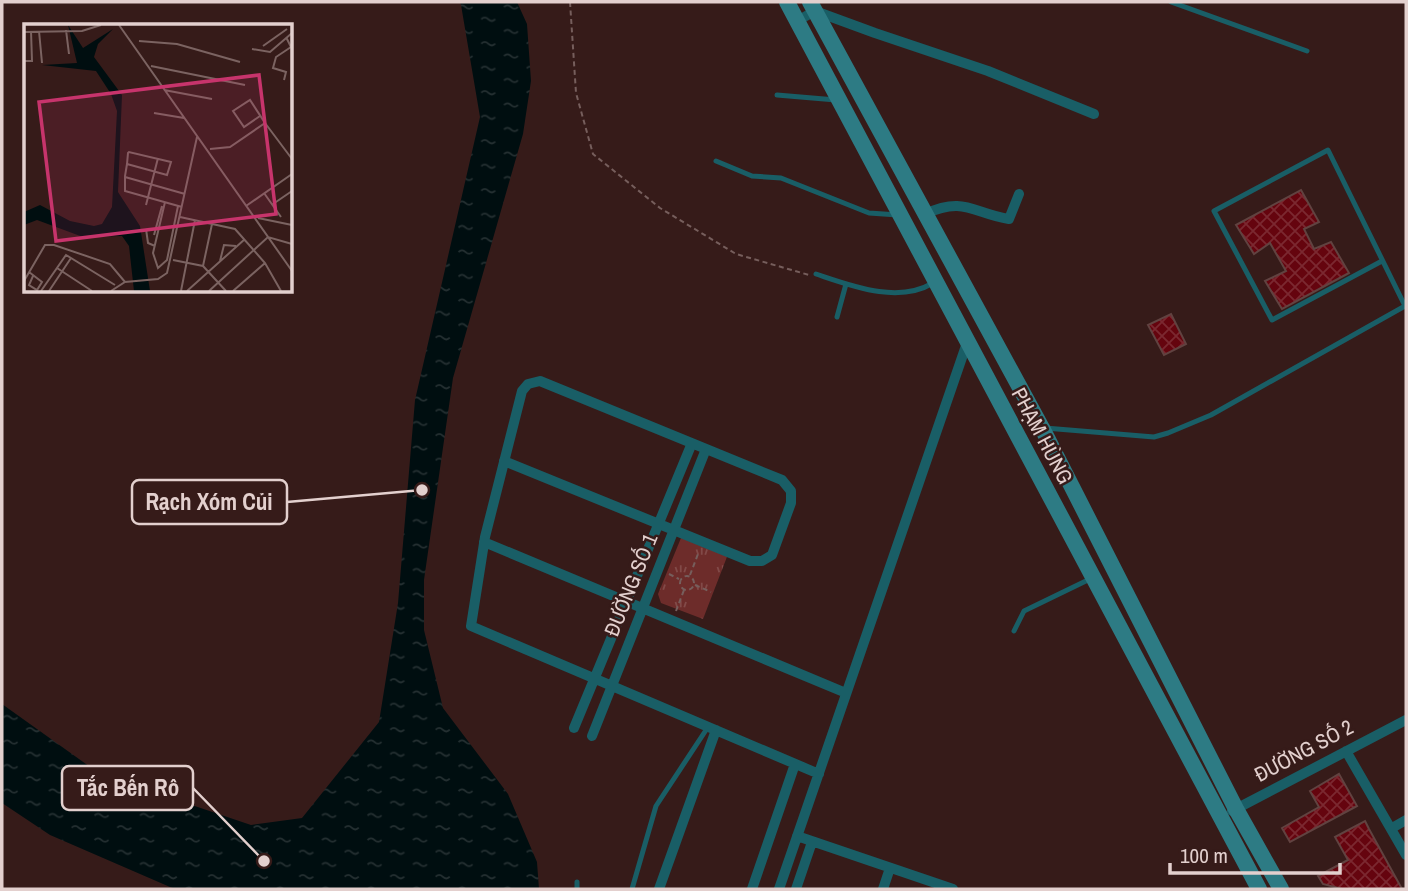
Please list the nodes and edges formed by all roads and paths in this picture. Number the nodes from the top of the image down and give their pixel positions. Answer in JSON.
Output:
{"nodes":[{"id":1,"x":570,"y":2,"type":"edge"},
{"id":2,"x":787,"y":2,"type":"edge"},
{"id":3,"x":1171,"y":2,"type":"edge"},
{"id":4,"x":813,"y":7,"type":"edge"},
{"id":5,"x":797,"y":21,"type":"junction"},
{"id":6,"x":1307,"y":51,"type":"dead end"},
{"id":7,"x":777,"y":95,"type":"dead end"},
{"id":8,"x":839,"y":101,"type":"junction"},
{"id":9,"x":1094,"y":114,"type":"dead end"},
{"id":10,"x":716,"y":161,"type":"dead end"},
{"id":11,"x":1019,"y":194,"type":"dead end"},
{"id":12,"x":925,"y":214,"type":"junction"},
{"id":13,"x":901,"y":216,"type":"junction"},
{"id":14,"x":1382,"y":261,"type":"junction"},
{"id":15,"x":813,"y":275,"type":"joint"},
{"id":16,"x":936,"y":281,"type":"junction"},
{"id":17,"x":846,"y":284,"type":"junction"},
{"id":18,"x":1406,"y":307,"type":"edge"},
{"id":19,"x":837,"y":317,"type":"dead end"},
{"id":20,"x":968,"y":340,"type":"junction"},
{"id":21,"x":1042,"y":428,"type":"junction"},
{"id":22,"x":692,"y":443,"type":"junction"},
{"id":23,"x":706,"y":449,"type":"junction"},
{"id":24,"x":504,"y":461,"type":"junction"},
{"id":25,"x":659,"y":525,"type":"junction"},
{"id":26,"x":673,"y":531,"type":"junction"},
{"id":27,"x":484,"y":542,"type":"junction"},
{"id":28,"x":702,"y":543,"type":"junction"},
{"id":29,"x":658,"y":570,"type":"junction"},
{"id":30,"x":690,"y":576,"type":"junction"},
{"id":31,"x":1093,"y":578,"type":"junction"},
{"id":32,"x":681,"y":580,"type":"junction"},
{"id":33,"x":694,"y":585,"type":"junction"},
{"id":34,"x":684,"y":589,"type":"junction"},
{"id":35,"x":711,"y":592,"type":"dead end"},
{"id":36,"x":627,"y":601,"type":"junction"},
{"id":37,"x":643,"y":608,"type":"junction"},
{"id":38,"x":672,"y":620,"type":"junction"},
{"id":39,"x":1014,"y":631,"type":"dead end"},
{"id":40,"x":595,"y":679,"type":"junction"},
{"id":41,"x":612,"y":686,"type":"junction"},
{"id":42,"x":846,"y":692,"type":"junction"},
{"id":43,"x":1406,"y":720,"type":"edge"},
{"id":44,"x":574,"y":728,"type":"dead end"},
{"id":45,"x":712,"y":728,"type":"junction"},
{"id":46,"x":592,"y":736,"type":"dead end"},
{"id":47,"x":1346,"y":751,"type":"junction"},
{"id":48,"x":795,"y":764,"type":"junction"},
{"id":49,"x":819,"y":774,"type":"junction"},
{"id":50,"x":1236,"y":808,"type":"junction"},
{"id":51,"x":1220,"y":818,"type":"junction"},
{"id":52,"x":1406,"y":820,"type":"edge"},
{"id":53,"x":1392,"y":828,"type":"junction"},
{"id":54,"x":797,"y":836,"type":"junction"},
{"id":55,"x":812,"y":842,"type":"junction"},
{"id":56,"x":1406,"y":855,"type":"edge"},
{"id":57,"x":890,"y":869,"type":"junction"},
{"id":58,"x":632,"y":889,"type":"edge"},
{"id":59,"x":659,"y":889,"type":"edge"},
{"id":60,"x":752,"y":889,"type":"edge"},
{"id":61,"x":779,"y":889,"type":"edge"},
{"id":62,"x":796,"y":889,"type":"edge"},
{"id":63,"x":883,"y":889,"type":"edge"},
{"id":64,"x":953,"y":889,"type":"edge"},
{"id":65,"x":1259,"y":889,"type":"edge"},
{"id":66,"x":1281,"y":889,"type":"edge"}],
"edges":[{"from":1,"to":15,"type":"path"},
{"from":2,"to":5,"type":"main road","name":"PHẠM HÙNG"},
{"from":3,"to":6,"type":"lane"},
{"from":4,"to":5,"type":"street"},
{"from":4,"to":9,"type":"street"},
{"from":4,"to":12,"type":"main road","name":"PHẠM HÙNG"},
{"from":5,"to":8,"type":"main road","name":"PHẠM HÙNG"},
{"from":7,"to":8,"type":"lane"},
{"from":8,"to":13,"type":"main road","name":"PHẠM HÙNG"},
{"from":10,"to":13,"type":"lane"},
{"from":11,"to":12,"type":"street"},
{"from":12,"to":21,"type":"main road","name":"PHẠM HÙNG"},
{"from":13,"to":16,"type":"main road","name":"PHẠM HÙNG"},
{"from":14,"to":14,"type":"lane"},
{"from":14,"to":18,"type":"lane"},
{"from":15,"to":17,"type":"lane"},
{"from":16,"to":17,"type":"lane"},
{"from":16,"to":20,"type":"main road","name":"PHẠM HÙNG"},
{"from":17,"to":19,"type":"lane"},
{"from":18,"to":21,"type":"lane"},
{"from":20,"to":31,"type":"main road","name":"PHẠM HÙNG"},
{"from":20,"to":42,"type":"street"},
{"from":21,"to":50,"type":"main road","name":"PHẠM HÙNG"},
{"from":22,"to":23,"type":"street"},
{"from":22,"to":24,"type":"street"},
{"from":22,"to":25,"type":"street"},
{"from":23,"to":26,"type":"street","name":"ĐƯỜNG SỐ 1"},
{"from":23,"to":28,"type":"street"},
{"from":24,"to":25,"type":"street"},
{"from":24,"to":27,"type":"street"},
{"from":25,"to":26,"type":"street"},
{"from":25,"to":36,"type":"street"},
{"from":26,"to":28,"type":"street"},
{"from":26,"to":29,"type":"street","name":"ĐƯỜNG SỐ 1"},
{"from":27,"to":36,"type":"street"},
{"from":27,"to":40,"type":"street"},
{"from":28,"to":30,"type":"path"},
{"from":29,"to":32,"type":"path"},
{"from":29,"to":37,"type":"street","name":"ĐƯỜNG SỐ 1"},
{"from":30,"to":32,"type":"path"},
{"from":30,"to":33,"type":"path"},
{"from":31,"to":39,"type":"lane"},
{"from":31,"to":51,"type":"main road","name":"PHẠM HÙNG"},
{"from":32,"to":34,"type":"path"},
{"from":33,"to":34,"type":"path"},
{"from":33,"to":35,"type":"path"},
{"from":34,"to":38,"type":"path"},
{"from":36,"to":37,"type":"street"},
{"from":36,"to":40,"type":"street"},
{"from":37,"to":38,"type":"street"},
{"from":37,"to":41,"type":"street","name":"ĐƯỜNG SỐ 1"},
{"from":38,"to":42,"type":"street"},
{"from":40,"to":41,"type":"street"},
{"from":40,"to":44,"type":"street"},
{"from":41,"to":45,"type":"street"},
{"from":41,"to":46,"type":"street","name":"ĐƯỜNG SỐ 1"},
{"from":42,"to":49,"type":"street"},
{"from":43,"to":47,"type":"street","name":"ĐƯỜNG SỐ 2"},
{"from":45,"to":48,"type":"street"},
{"from":45,"to":58,"type":"lane"},
{"from":45,"to":59,"type":"street"},
{"from":47,"to":50,"type":"street","name":"ĐƯỜNG SỐ 2"},
{"from":47,"to":53,"type":"street"},
{"from":48,"to":49,"type":"street"},
{"from":48,"to":60,"type":"street"},
{"from":49,"to":54,"type":"street"},
{"from":50,"to":51,"type":"street","name":"ĐƯỜNG SỐ 2"},
{"from":50,"to":66,"type":"main road","name":"PHẠM HÙNG"},
{"from":51,"to":65,"type":"main road","name":"PHẠM HÙNG"},
{"from":52,"to":53,"type":"street"},
{"from":53,"to":56,"type":"street"},
{"from":54,"to":55,"type":"street"},
{"from":54,"to":61,"type":"street"},
{"from":55,"to":57,"type":"street"},
{"from":55,"to":62,"type":"street"},
{"from":57,"to":63,"type":"street"},
{"from":57,"to":64,"type":"street"}]}
